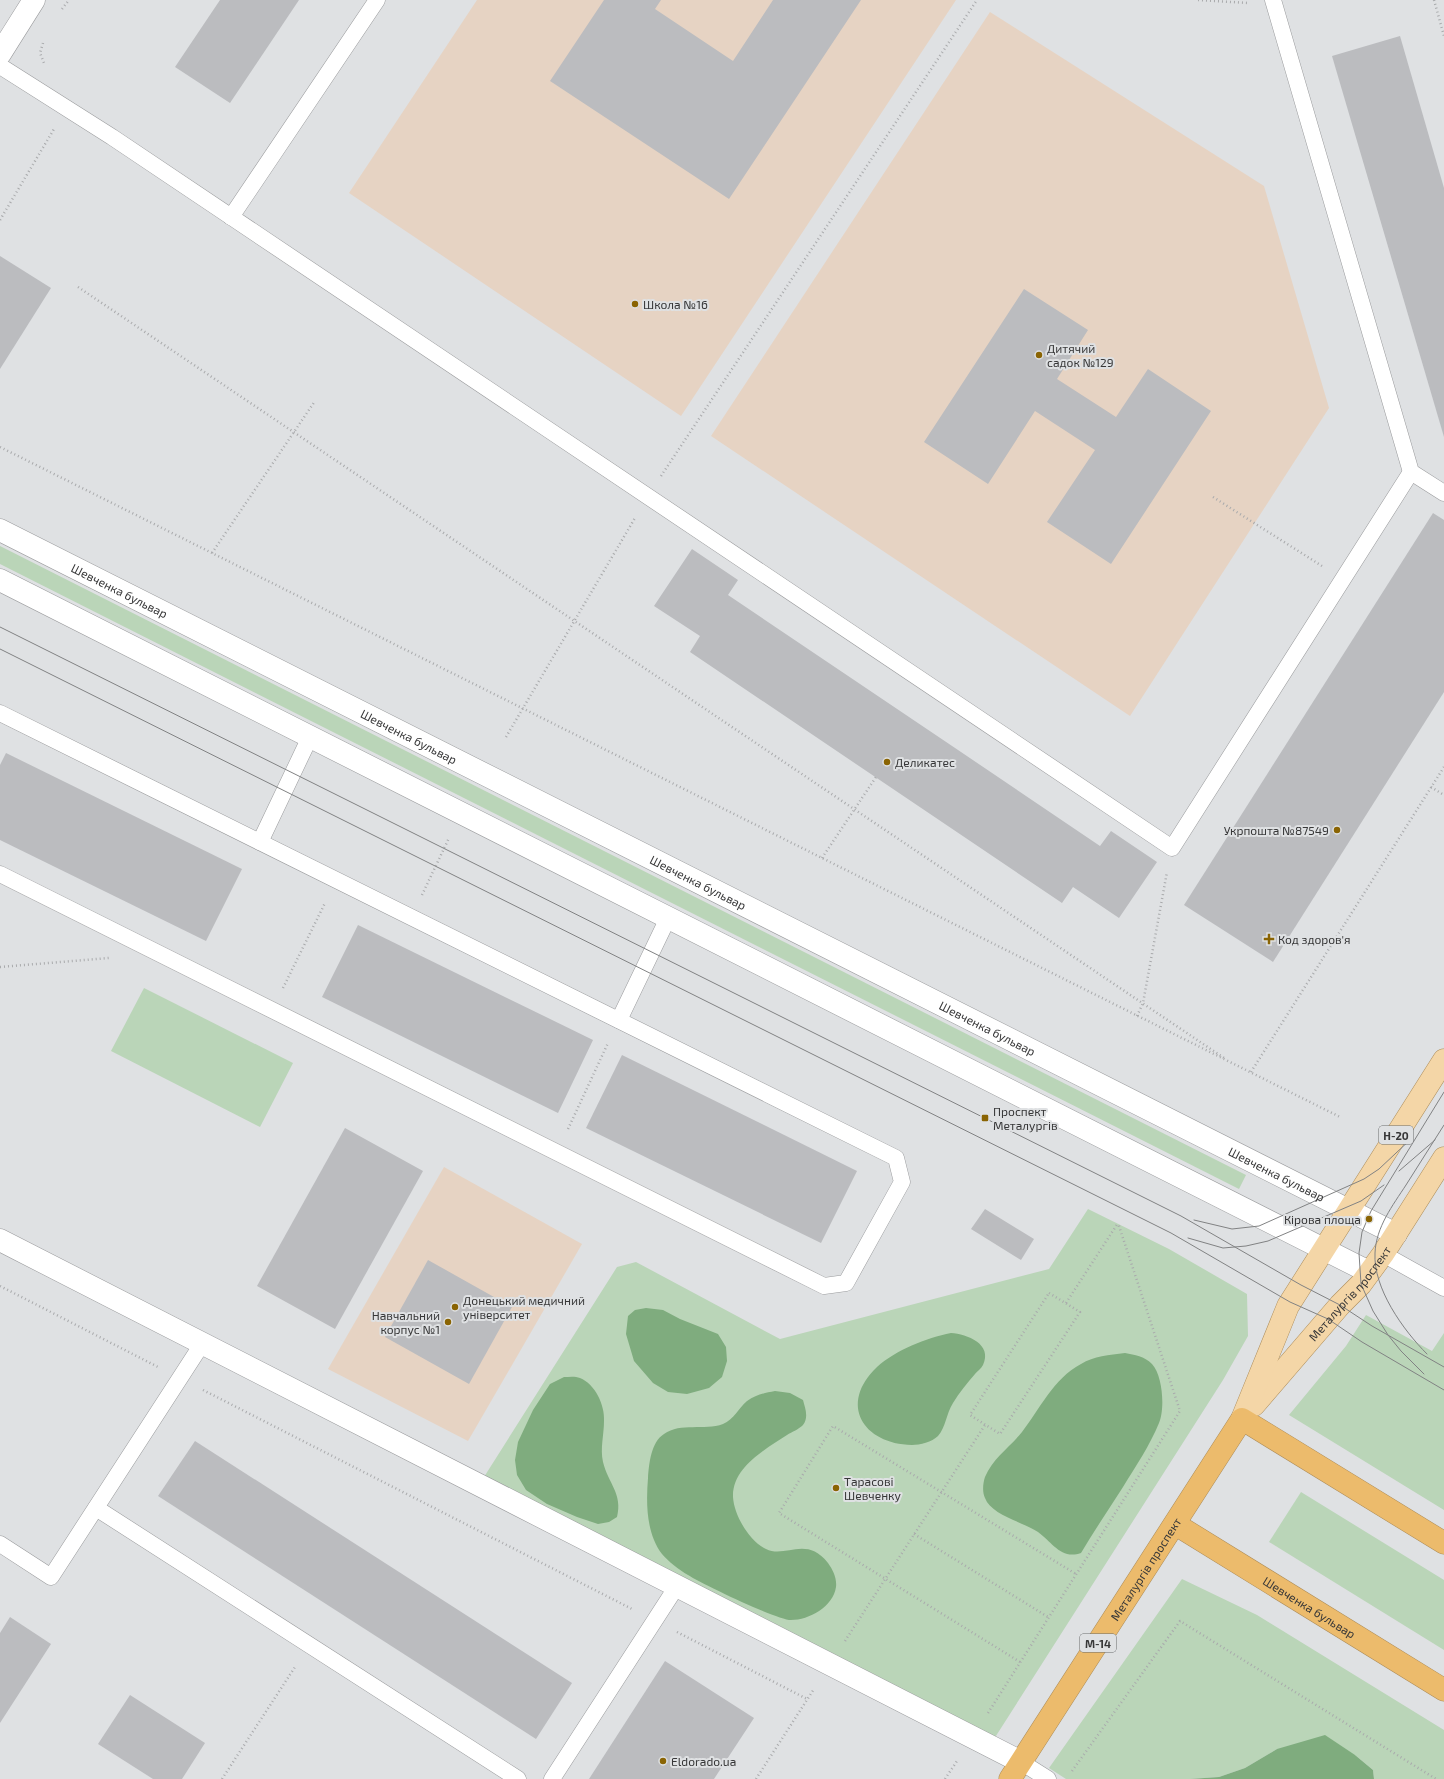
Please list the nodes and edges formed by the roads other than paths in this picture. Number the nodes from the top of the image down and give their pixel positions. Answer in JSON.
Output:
{"nodes":[{"id":1,"x":34,"y":0,"type":"edge"},
{"id":2,"x":377,"y":0,"type":"edge"},
{"id":3,"x":1273,"y":2,"type":"edge"},
{"id":4,"x":0,"y":54,"type":"edge"},
{"id":5,"x":0,"y":66,"type":"edge"},
{"id":6,"x":231,"y":217,"type":"junction"},
{"id":7,"x":1411,"y":472,"type":"junction"},
{"id":8,"x":1444,"y":493,"type":"edge"},
{"id":9,"x":0,"y":530,"type":"edge"},
{"id":10,"x":0,"y":580,"type":"edge"},
{"id":11,"x":0,"y":713,"type":"edge"},
{"id":12,"x":310,"y":737,"type":"junction"},
{"id":13,"x":260,"y":842,"type":"junction"},
{"id":14,"x":0,"y":874,"type":"edge"},
{"id":15,"x":668,"y":918,"type":"junction"},
{"id":16,"x":619,"y":1020,"type":"junction"},
{"id":17,"x":1444,"y":1060,"type":"edge"},
{"id":18,"x":1444,"y":1158,"type":"edge"},
{"id":19,"x":1349,"y":1210,"type":"junction"},
{"id":20,"x":1396,"y":1234,"type":"junction"},
{"id":21,"x":0,"y":1240,"type":"edge"},
{"id":22,"x":1324,"y":1248,"type":"junction"},
{"id":23,"x":1383,"y":1254,"type":"junction"},
{"id":24,"x":1369,"y":1272,"type":"junction"},
{"id":25,"x":1444,"y":1288,"type":"edge"},
{"id":26,"x":202,"y":1344,"type":"junction"},
{"id":27,"x":1242,"y":1419,"type":"junction"},
{"id":28,"x":96,"y":1508,"type":"junction"},
{"id":29,"x":1175,"y":1524,"type":"junction"},
{"id":30,"x":1444,"y":1543,"type":"edge"},
{"id":31,"x":0,"y":1544,"type":"edge"},
{"id":32,"x":677,"y":1586,"type":"junction"},
{"id":33,"x":1444,"y":1690,"type":"edge"},
{"id":34,"x":1015,"y":1770,"type":"edge"},
{"id":35,"x":518,"y":1779,"type":"edge"},
{"id":36,"x":552,"y":1779,"type":"edge"},
{"id":37,"x":1048,"y":1779,"type":"edge"}],
"edges":[{"from":1,"to":4,"type":"street"},
{"from":2,"to":6,"type":"lane"},
{"from":3,"to":7,"type":"lane"},
{"from":5,"to":6,"type":"lane"},
{"from":6,"to":7,"type":"lane"},
{"from":7,"to":8,"type":"lane"},
{"from":9,"to":19,"type":"street","name":"Шевченка бульвар"},
{"from":10,"to":12,"type":"street"},
{"from":11,"to":13,"type":"lane"},
{"from":12,"to":13,"type":"lane"},
{"from":12,"to":15,"type":"street"},
{"from":13,"to":16,"type":"lane"},
{"from":14,"to":16,"type":"lane"},
{"from":15,"to":16,"type":"lane"},
{"from":15,"to":22,"type":"street"},
{"from":17,"to":19,"type":"main road","name":"Металургів проспект","number":"Н-20"},
{"from":18,"to":20,"type":"main road","name":"Металургів проспект"},
{"from":19,"to":20,"type":"street","name":"Шевченка бульвар"},
{"from":19,"to":22,"type":"main road","name":"Металургів проспект","number":"Н-20"},
{"from":20,"to":23,"type":"main road","name":"Металургів проспект"},
{"from":21,"to":26,"type":"street"},
{"from":22,"to":24,"type":"street"},
{"from":22,"to":27,"type":"main road","name":"Металургів проспект","number":"Н-20"},
{"from":23,"to":24,"type":"main road","name":"Металургів проспект"},
{"from":23,"to":25,"type":"lane"},
{"from":24,"to":27,"type":"main road","name":"Металургів проспект"},
{"from":26,"to":28,"type":"lane"},
{"from":26,"to":32,"type":"street"},
{"from":27,"to":29,"type":"highway","name":"Металургів проспект","number":"М-14"},
{"from":27,"to":30,"type":"highway"},
{"from":28,"to":31,"type":"lane"},
{"from":28,"to":35,"type":"lane"},
{"from":29,"to":33,"type":"highway","name":"Шевченка бульвар"},
{"from":29,"to":34,"type":"highway","name":"Металургів проспект","number":"М-14"},
{"from":32,"to":34,"type":"street"},
{"from":32,"to":36,"type":"lane"},
{"from":34,"to":37,"type":"lane"}]}
